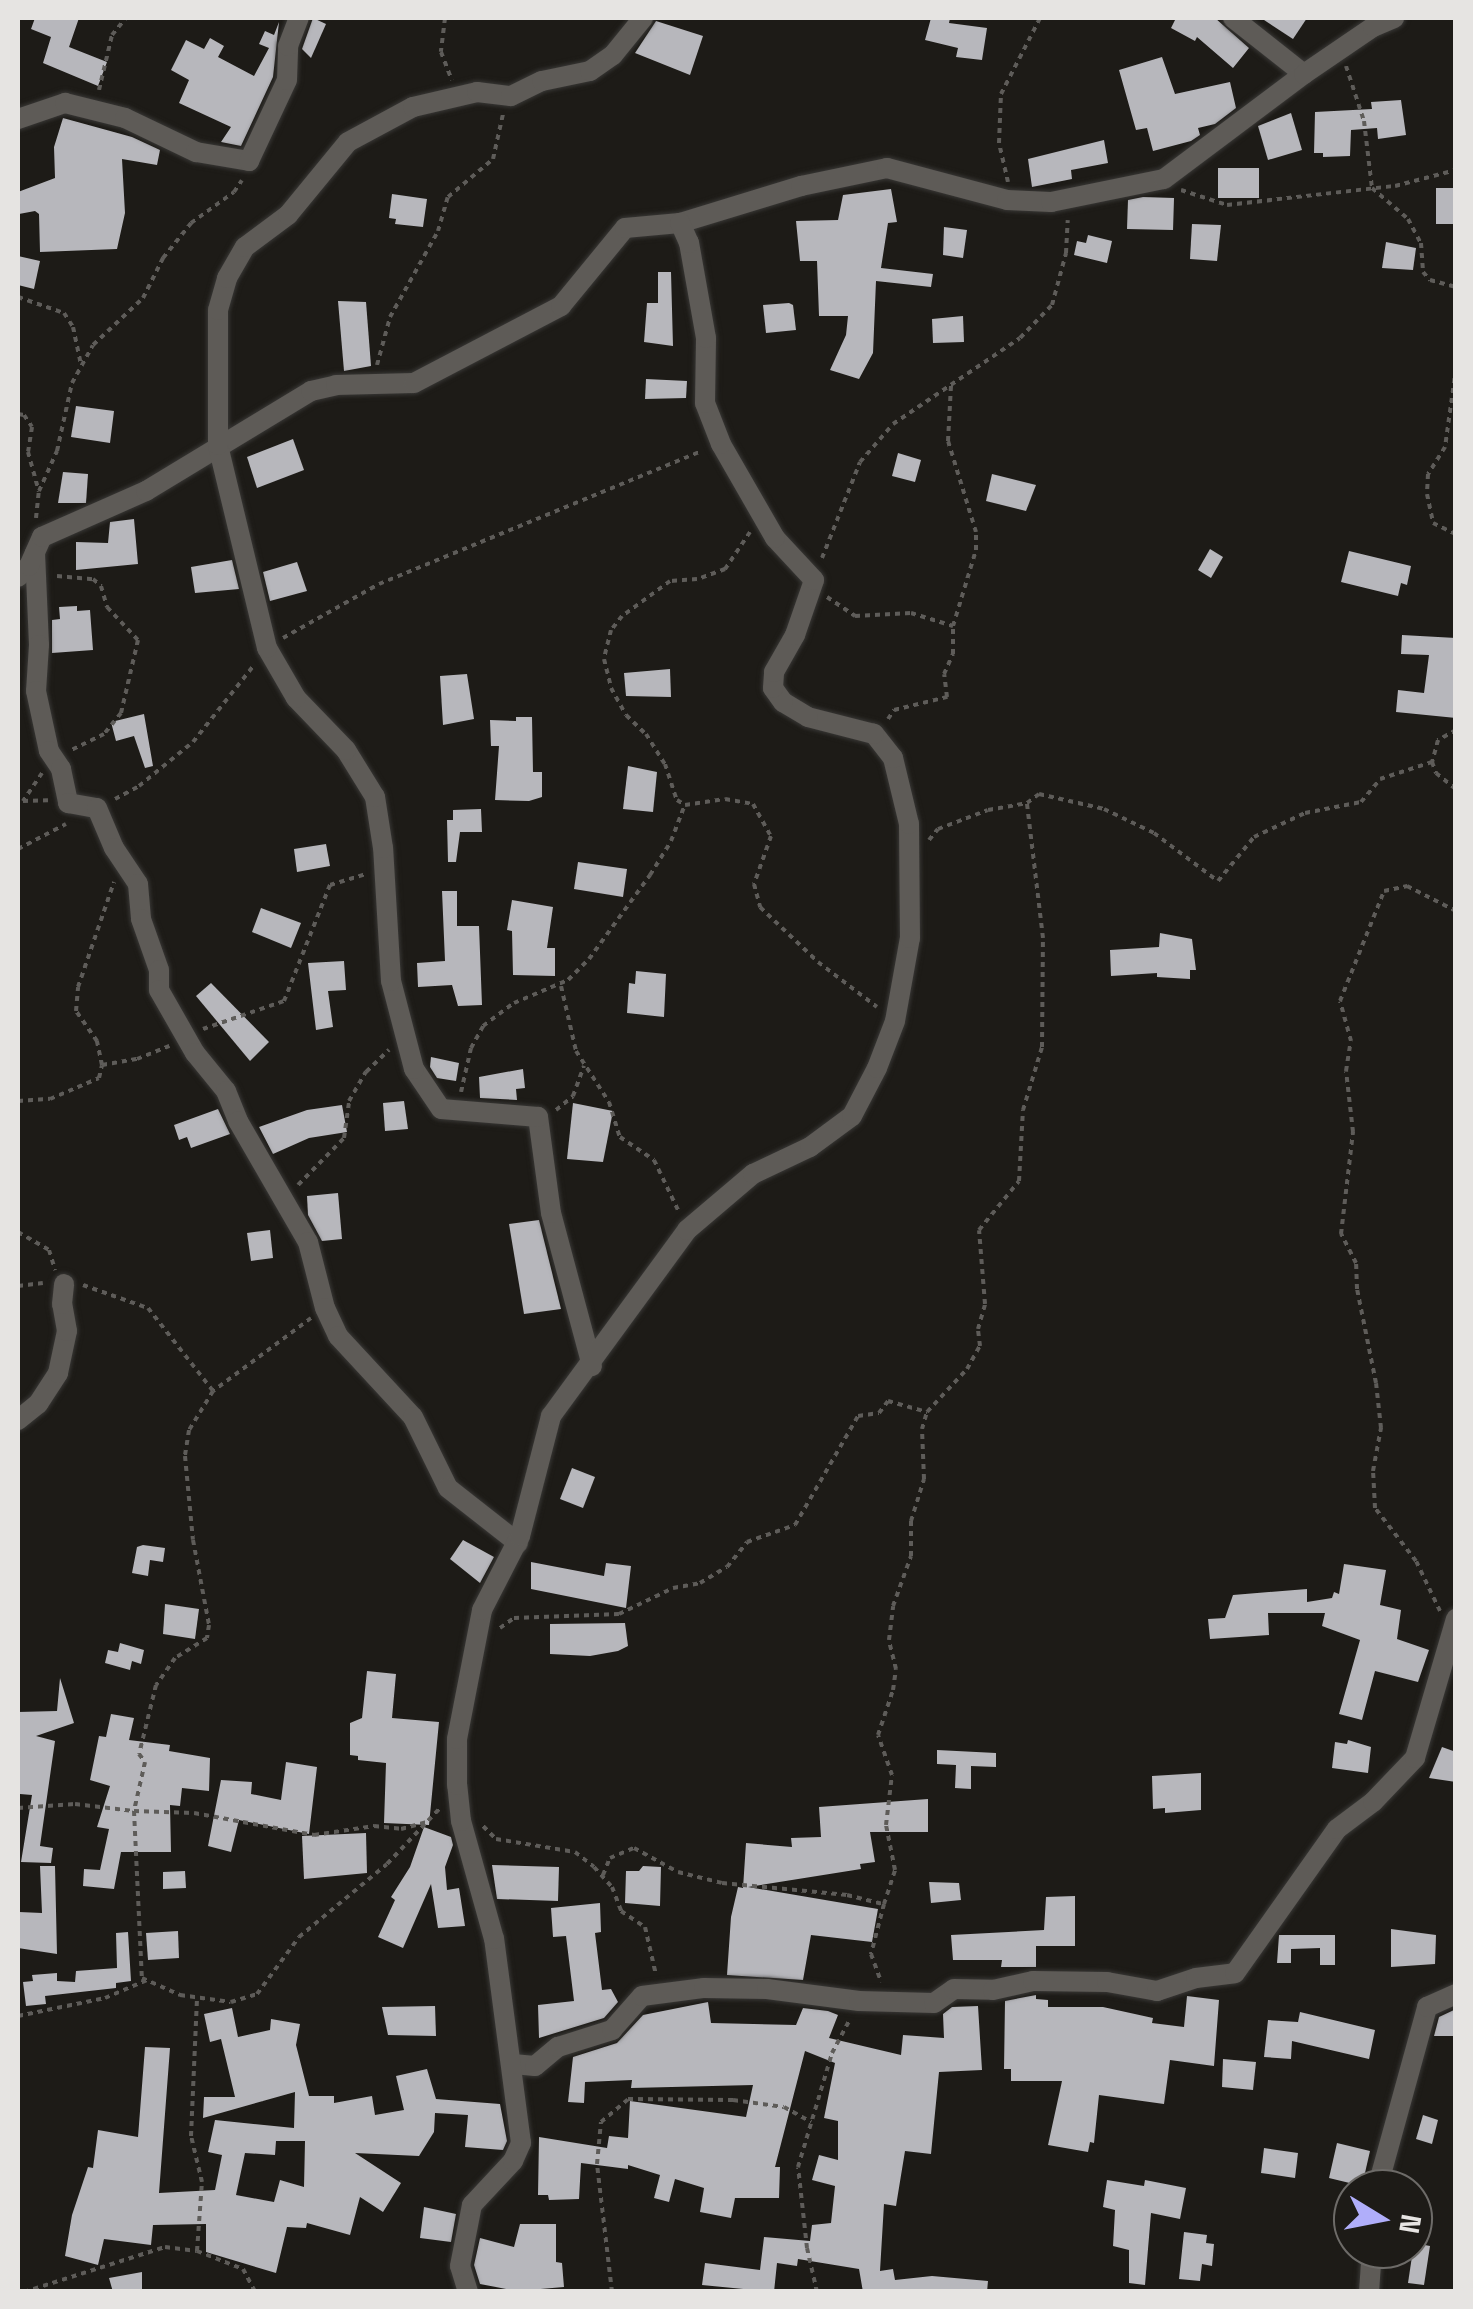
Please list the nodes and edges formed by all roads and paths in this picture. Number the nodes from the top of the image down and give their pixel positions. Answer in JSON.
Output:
{"nodes":[{"id":1,"x":126,"y":18,"type":"edge"},
{"id":2,"x":300,"y":18,"type":"edge"},
{"id":3,"x":444,"y":18,"type":"edge"},
{"id":4,"x":643,"y":18,"type":"edge"},
{"id":5,"x":1040,"y":18,"type":"edge"},
{"id":6,"x":1233,"y":18,"type":"edge"},
{"id":7,"x":1394,"y":18,"type":"edge"},
{"id":8,"x":1343,"y":60,"type":"dead end"},
{"id":9,"x":1304,"y":74,"type":"junction"},
{"id":10,"x":460,"y":96,"type":"junction"},
{"id":11,"x":512,"y":96,"type":"junction"},
{"id":12,"x":89,"y":109,"type":"junction"},
{"id":13,"x":18,"y":119,"type":"edge"},
{"id":14,"x":250,"y":161,"type":"junction"},
{"id":15,"x":1456,"y":170,"type":"edge"},
{"id":16,"x":1164,"y":179,"type":"junction"},
{"id":17,"x":1372,"y":188,"type":"junction"},
{"id":18,"x":1069,"y":199,"type":"junction"},
{"id":19,"x":1007,"y":200,"type":"junction"},
{"id":20,"x":680,"y":224,"type":"junction"},
{"id":21,"x":1456,"y":287,"type":"edge"},
{"id":22,"x":18,"y":297,"type":"edge"},
{"id":23,"x":81,"y":367,"type":"junction"},
{"id":24,"x":1456,"y":368,"type":"edge"},
{"id":25,"x":951,"y":385,"type":"junction"},
{"id":26,"x":375,"y":386,"type":"junction"},
{"id":27,"x":18,"y":414,"type":"edge"},
{"id":28,"x":721,"y":444,"type":"junction"},
{"id":29,"x":218,"y":445,"type":"junction"},
{"id":30,"x":39,"y":492,"type":"junction"},
{"id":31,"x":758,"y":509,"type":"junction"},
{"id":32,"x":1456,"y":534,"type":"edge"},
{"id":33,"x":32,"y":562,"type":"edge"},
{"id":34,"x":814,"y":580,"type":"junction"},
{"id":35,"x":953,"y":626,"type":"junction"},
{"id":36,"x":267,"y":648,"type":"junction"},
{"id":37,"x":1456,"y":730,"type":"edge"},
{"id":38,"x":874,"y":734,"type":"junction"},
{"id":39,"x":54,"y":758,"type":"junction"},
{"id":40,"x":1432,"y":762,"type":"junction"},
{"id":41,"x":1456,"y":789,"type":"edge"},
{"id":42,"x":20,"y":802,"type":"edge"},
{"id":43,"x":68,"y":803,"type":"junction"},
{"id":44,"x":1027,"y":803,"type":"junction"},
{"id":45,"x":685,"y":805,"type":"junction"},
{"id":46,"x":98,"y":808,"type":"junction"},
{"id":47,"x":114,"y":848,"type":"junction"},
{"id":48,"x":18,"y":849,"type":"edge"},
{"id":49,"x":906,"y":866,"type":"junction"},
{"id":50,"x":383,"y":872,"type":"junction"},
{"id":51,"x":1456,"y":911,"type":"edge"},
{"id":52,"x":560,"y":984,"type":"junction"},
{"id":53,"x":894,"y":1021,"type":"junction"},
{"id":54,"x":402,"y":1024,"type":"junction"},
{"id":55,"x":187,"y":1039,"type":"junction"},
{"id":56,"x":102,"y":1065,"type":"junction"},
{"id":57,"x":584,"y":1066,"type":"junction"},
{"id":58,"x":18,"y":1101,"type":"edge"},
{"id":59,"x":456,"y":1113,"type":"junction"},
{"id":60,"x":538,"y":1117,"type":"junction"},
{"id":61,"x":289,"y":1208,"type":"junction"},
{"id":62,"x":687,"y":1230,"type":"junction"},
{"id":63,"x":18,"y":1232,"type":"edge"},
{"id":64,"x":62,"y":1284,"type":"junction"},
{"id":65,"x":18,"y":1286,"type":"edge"},
{"id":66,"x":325,"y":1308,"type":"junction"},
{"id":67,"x":592,"y":1366,"type":"junction"},
{"id":68,"x":213,"y":1391,"type":"junction"},
{"id":69,"x":927,"y":1412,"type":"junction"},
{"id":70,"x":18,"y":1420,"type":"edge"},
{"id":71,"x":518,"y":1543,"type":"junction"},
{"id":72,"x":1455,"y":1621,"type":"edge"},
{"id":73,"x":478,"y":1635,"type":"junction"},
{"id":74,"x":458,"y":1794,"type":"junction"},
{"id":75,"x":18,"y":1808,"type":"edge"},
{"id":76,"x":134,"y":1811,"type":"junction"},
{"id":77,"x":427,"y":1822,"type":"junction"},
{"id":78,"x":604,"y":1875,"type":"junction"},
{"id":79,"x":884,"y":1904,"type":"junction"},
{"id":80,"x":147,"y":1980,"type":"junction"},
{"id":81,"x":667,"y":1980,"type":"dead end"},
{"id":82,"x":1456,"y":1994,"type":"edge"},
{"id":83,"x":198,"y":1998,"type":"junction"},
{"id":84,"x":869,"y":2002,"type":"junction"},
{"id":85,"x":18,"y":2016,"type":"edge"},
{"id":86,"x":513,"y":2064,"type":"junction"},
{"id":87,"x":811,"y":2122,"type":"junction"},
{"id":88,"x":1382,"y":2169,"type":"edge"},
{"id":89,"x":196,"y":2251,"type":"junction"},
{"id":90,"x":24,"y":2292,"type":"edge"},
{"id":91,"x":255,"y":2292,"type":"edge"},
{"id":92,"x":468,"y":2292,"type":"edge"},
{"id":93,"x":612,"y":2292,"type":"edge"},
{"id":94,"x":817,"y":2292,"type":"edge"}],
"edges":[{"from":1,"to":12,"type":"path"},
{"from":2,"to":14,"type":"street"},
{"from":3,"to":10,"type":"path"},
{"from":4,"to":11,"type":"street"},
{"from":5,"to":19,"type":"path"},
{"from":6,"to":9,"type":"street"},
{"from":7,"to":9,"type":"street"},
{"from":8,"to":17,"type":"path"},
{"from":9,"to":16,"type":"street"},
{"from":10,"to":11,"type":"street"},
{"from":10,"to":29,"type":"street"},
{"from":11,"to":26,"type":"path"},
{"from":12,"to":13,"type":"street"},
{"from":12,"to":14,"type":"street"},
{"from":14,"to":23,"type":"path"},
{"from":15,"to":17,"type":"path"},
{"from":16,"to":17,"type":"path"},
{"from":16,"to":18,"type":"street"},
{"from":17,"to":21,"type":"path"},
{"from":18,"to":19,"type":"street"},
{"from":18,"to":25,"type":"path"},
{"from":19,"to":20,"type":"street"},
{"from":20,"to":26,"type":"street"},
{"from":20,"to":28,"type":"street"},
{"from":22,"to":23,"type":"path"},
{"from":23,"to":30,"type":"path"},
{"from":24,"to":32,"type":"path"},
{"from":25,"to":34,"type":"path"},
{"from":25,"to":35,"type":"path"},
{"from":26,"to":29,"type":"street"},
{"from":27,"to":30,"type":"path"},
{"from":28,"to":31,"type":"street"},
{"from":28,"to":36,"type":"path"},
{"from":29,"to":33,"type":"street"},
{"from":29,"to":36,"type":"street"},
{"from":30,"to":33,"type":"path"},
{"from":31,"to":34,"type":"street"},
{"from":31,"to":45,"type":"path"},
{"from":33,"to":39,"type":"street"},
{"from":33,"to":39,"type":"path"},
{"from":34,"to":35,"type":"path"},
{"from":34,"to":38,"type":"street"},
{"from":35,"to":38,"type":"path"},
{"from":36,"to":46,"type":"path"},
{"from":36,"to":50,"type":"street"},
{"from":37,"to":40,"type":"path"},
{"from":38,"to":49,"type":"street"},
{"from":39,"to":42,"type":"path"},
{"from":39,"to":43,"type":"street"},
{"from":40,"to":41,"type":"path"},
{"from":40,"to":44,"type":"path"},
{"from":42,"to":43,"type":"path"},
{"from":43,"to":46,"type":"street"},
{"from":44,"to":49,"type":"path"},
{"from":44,"to":69,"type":"path"},
{"from":45,"to":52,"type":"path"},
{"from":45,"to":53,"type":"path"},
{"from":46,"to":47,"type":"street"},
{"from":46,"to":48,"type":"path"},
{"from":47,"to":55,"type":"street"},
{"from":47,"to":56,"type":"path"},
{"from":49,"to":53,"type":"street"},
{"from":50,"to":54,"type":"street"},
{"from":50,"to":55,"type":"path"},
{"from":51,"to":72,"type":"path"},
{"from":52,"to":57,"type":"path"},
{"from":52,"to":59,"type":"path"},
{"from":53,"to":62,"type":"street"},
{"from":54,"to":59,"type":"street"},
{"from":54,"to":61,"type":"path"},
{"from":55,"to":56,"type":"path"},
{"from":55,"to":61,"type":"street"},
{"from":56,"to":58,"type":"path"},
{"from":57,"to":60,"type":"path"},
{"from":57,"to":62,"type":"path"},
{"from":59,"to":60,"type":"street"},
{"from":60,"to":67,"type":"street"},
{"from":61,"to":66,"type":"street"},
{"from":62,"to":67,"type":"street"},
{"from":63,"to":64,"type":"path"},
{"from":64,"to":65,"type":"path"},
{"from":64,"to":68,"type":"path"},
{"from":64,"to":70,"type":"street"},
{"from":66,"to":68,"type":"path"},
{"from":66,"to":71,"type":"street"},
{"from":67,"to":71,"type":"street"},
{"from":68,"to":76,"type":"path"},
{"from":69,"to":73,"type":"path"},
{"from":69,"to":79,"type":"path"},
{"from":71,"to":73,"type":"street"},
{"from":72,"to":84,"type":"street"},
{"from":73,"to":74,"type":"street"},
{"from":74,"to":77,"type":"path"},
{"from":74,"to":78,"type":"path"},
{"from":74,"to":86,"type":"street"},
{"from":75,"to":76,"type":"path"},
{"from":76,"to":77,"type":"path"},
{"from":76,"to":80,"type":"path"},
{"from":77,"to":83,"type":"path"},
{"from":78,"to":79,"type":"path"},
{"from":78,"to":81,"type":"path"},
{"from":79,"to":84,"type":"path"},
{"from":80,"to":83,"type":"path"},
{"from":80,"to":85,"type":"path"},
{"from":82,"to":88,"type":"street"},
{"from":83,"to":89,"type":"path"},
{"from":84,"to":86,"type":"street"},
{"from":84,"to":87,"type":"path"},
{"from":86,"to":92,"type":"street"},
{"from":87,"to":93,"type":"path"},
{"from":87,"to":94,"type":"path"},
{"from":89,"to":90,"type":"path"},
{"from":89,"to":91,"type":"path"}]}
